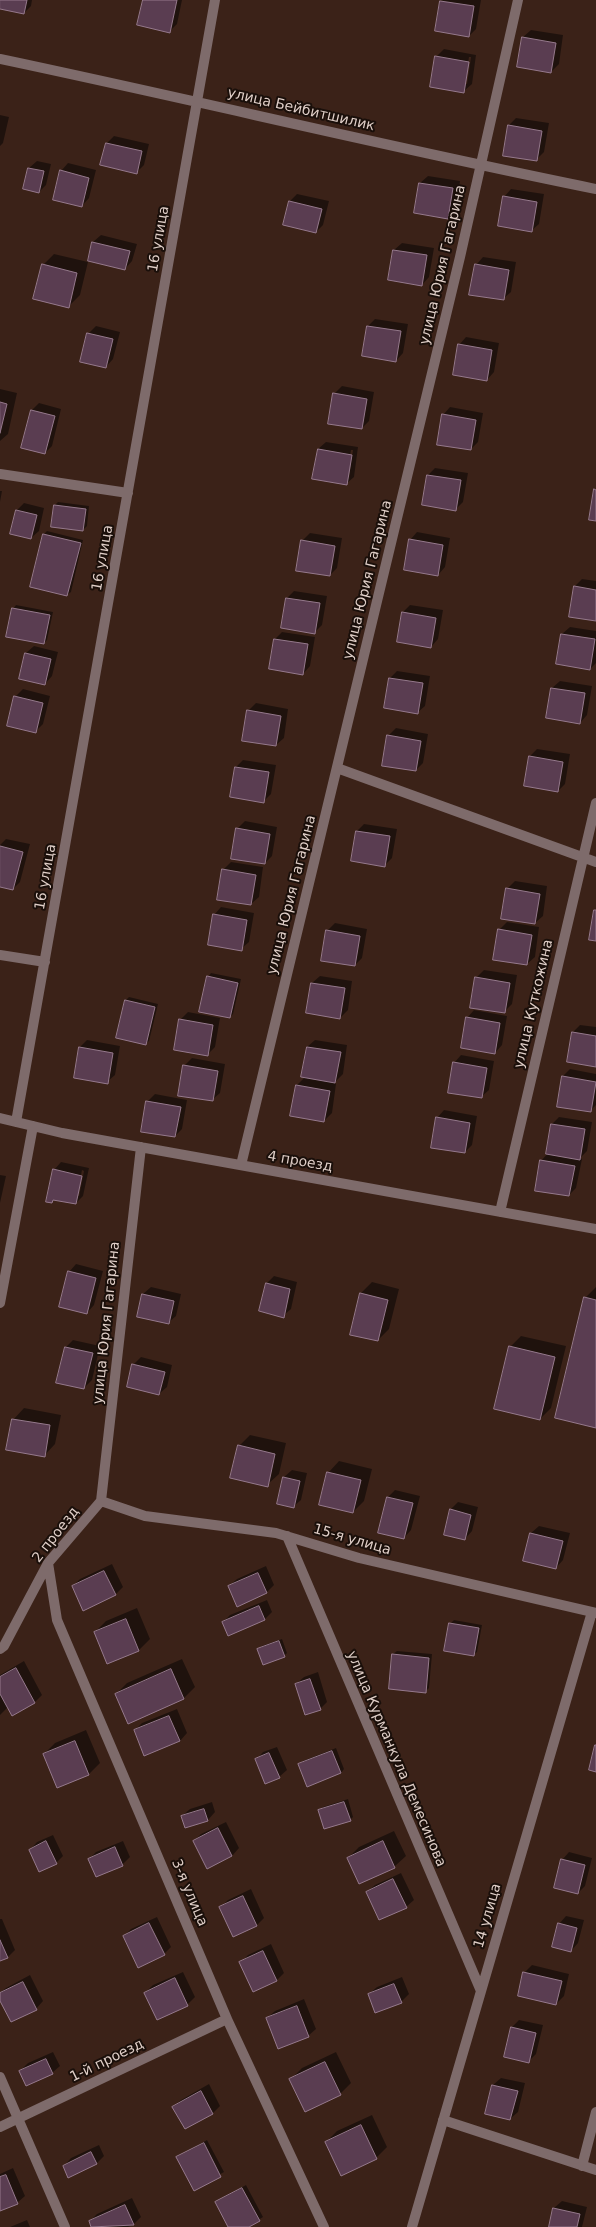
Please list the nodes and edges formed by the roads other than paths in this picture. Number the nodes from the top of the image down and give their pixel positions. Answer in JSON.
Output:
{"nodes":[{"id":1,"x":215,"y":0,"type":"edge"},
{"id":2,"x":518,"y":0,"type":"edge"},
{"id":3,"x":0,"y":59,"type":"edge"},
{"id":4,"x":198,"y":101,"type":"junction"},
{"id":5,"x":481,"y":166,"type":"junction"},
{"id":6,"x":596,"y":189,"type":"edge"},
{"id":7,"x":0,"y":474,"type":"edge"},
{"id":8,"x":128,"y":493,"type":"junction"},
{"id":9,"x":337,"y":768,"type":"junction"},
{"id":10,"x":596,"y":803,"type":"edge"},
{"id":11,"x":583,"y":859,"type":"junction"},
{"id":12,"x":596,"y":862,"type":"edge"},
{"id":13,"x":0,"y":955,"type":"edge"},
{"id":14,"x":45,"y":962,"type":"junction"},
{"id":15,"x":0,"y":1118,"type":"edge"},
{"id":16,"x":16,"y":1122,"type":"junction"},
{"id":17,"x":33,"y":1126,"type":"junction"},
{"id":18,"x":141,"y":1147,"type":"junction"},
{"id":19,"x":241,"y":1165,"type":"junction"},
{"id":20,"x":500,"y":1212,"type":"junction"},
{"id":21,"x":596,"y":1229,"type":"edge"},
{"id":22,"x":0,"y":1303,"type":"edge"},
{"id":23,"x":101,"y":1501,"type":"junction"},
{"id":24,"x":288,"y":1536,"type":"junction"},
{"id":25,"x":48,"y":1563,"type":"junction"},
{"id":26,"x":594,"y":1612,"type":"edge"},
{"id":27,"x":0,"y":1649,"type":"edge"},
{"id":28,"x":481,"y":1991,"type":"junction"},
{"id":29,"x":227,"y":2019,"type":"junction"},
{"id":30,"x":0,"y":2077,"type":"edge"},
{"id":31,"x":596,"y":2112,"type":"edge"},
{"id":32,"x":19,"y":2119,"type":"junction"},
{"id":33,"x":443,"y":2120,"type":"junction"},
{"id":34,"x":0,"y":2127,"type":"edge"},
{"id":35,"x":582,"y":2166,"type":"junction"},
{"id":36,"x":596,"y":2170,"type":"edge"},
{"id":37,"x":65,"y":2227,"type":"edge"},
{"id":38,"x":324,"y":2227,"type":"edge"},
{"id":39,"x":412,"y":2227,"type":"edge"}],
"edges":[{"from":1,"to":4,"type":"street","name":"16 улица"},
{"from":2,"to":5,"type":"street","name":"улица Юрия Гагарина"},
{"from":3,"to":4,"type":"street","name":"улица Бейбитшилик"},
{"from":4,"to":5,"type":"street","name":"улица Бейбитшилик"},
{"from":4,"to":8,"type":"street","name":"16 улица"},
{"from":5,"to":6,"type":"street","name":"улица Бейбитшилик"},
{"from":5,"to":9,"type":"street","name":"улица Юрия Гагарина"},
{"from":7,"to":8,"type":"street"},
{"from":8,"to":14,"type":"street","name":"16 улица"},
{"from":9,"to":11,"type":"street"},
{"from":9,"to":19,"type":"street","name":"улица Юрия Гагарина"},
{"from":10,"to":11,"type":"street","name":"улица Куткожина"},
{"from":11,"to":12,"type":"street"},
{"from":11,"to":20,"type":"street","name":"улица Куткожина"},
{"from":13,"to":14,"type":"street"},
{"from":14,"to":16,"type":"street","name":"16 улица"},
{"from":15,"to":16,"type":"street","name":"4 проезд"},
{"from":16,"to":17,"type":"street","name":"4 проезд"},
{"from":17,"to":18,"type":"street","name":"4 проезд"},
{"from":17,"to":22,"type":"street"},
{"from":18,"to":19,"type":"street","name":"4 проезд"},
{"from":18,"to":23,"type":"street","name":"улица Юрия Гагарина"},
{"from":19,"to":20,"type":"street","name":"4 проезд"},
{"from":20,"to":21,"type":"street","name":"4 проезд"},
{"from":23,"to":24,"type":"street","name":"15-я улица"},
{"from":23,"to":25,"type":"street","name":"2 проезд"},
{"from":24,"to":26,"type":"street","name":"15-я улица"},
{"from":24,"to":28,"type":"street","name":"улица Курманкула Демесинова"},
{"from":25,"to":27,"type":"street","name":"2 проезд"},
{"from":25,"to":29,"type":"street","name":"3-я улица"},
{"from":26,"to":28,"type":"street","name":"14 улица"},
{"from":28,"to":33,"type":"street","name":"14 улица"},
{"from":29,"to":32,"type":"street","name":"1-й проезд"},
{"from":29,"to":38,"type":"street","name":"3-я улица"},
{"from":30,"to":32,"type":"street"},
{"from":31,"to":35,"type":"street"},
{"from":32,"to":34,"type":"street","name":"1-й проезд"},
{"from":32,"to":37,"type":"street"},
{"from":33,"to":35,"type":"street"},
{"from":33,"to":39,"type":"street","name":"14 улица"},
{"from":35,"to":36,"type":"street"}]}
